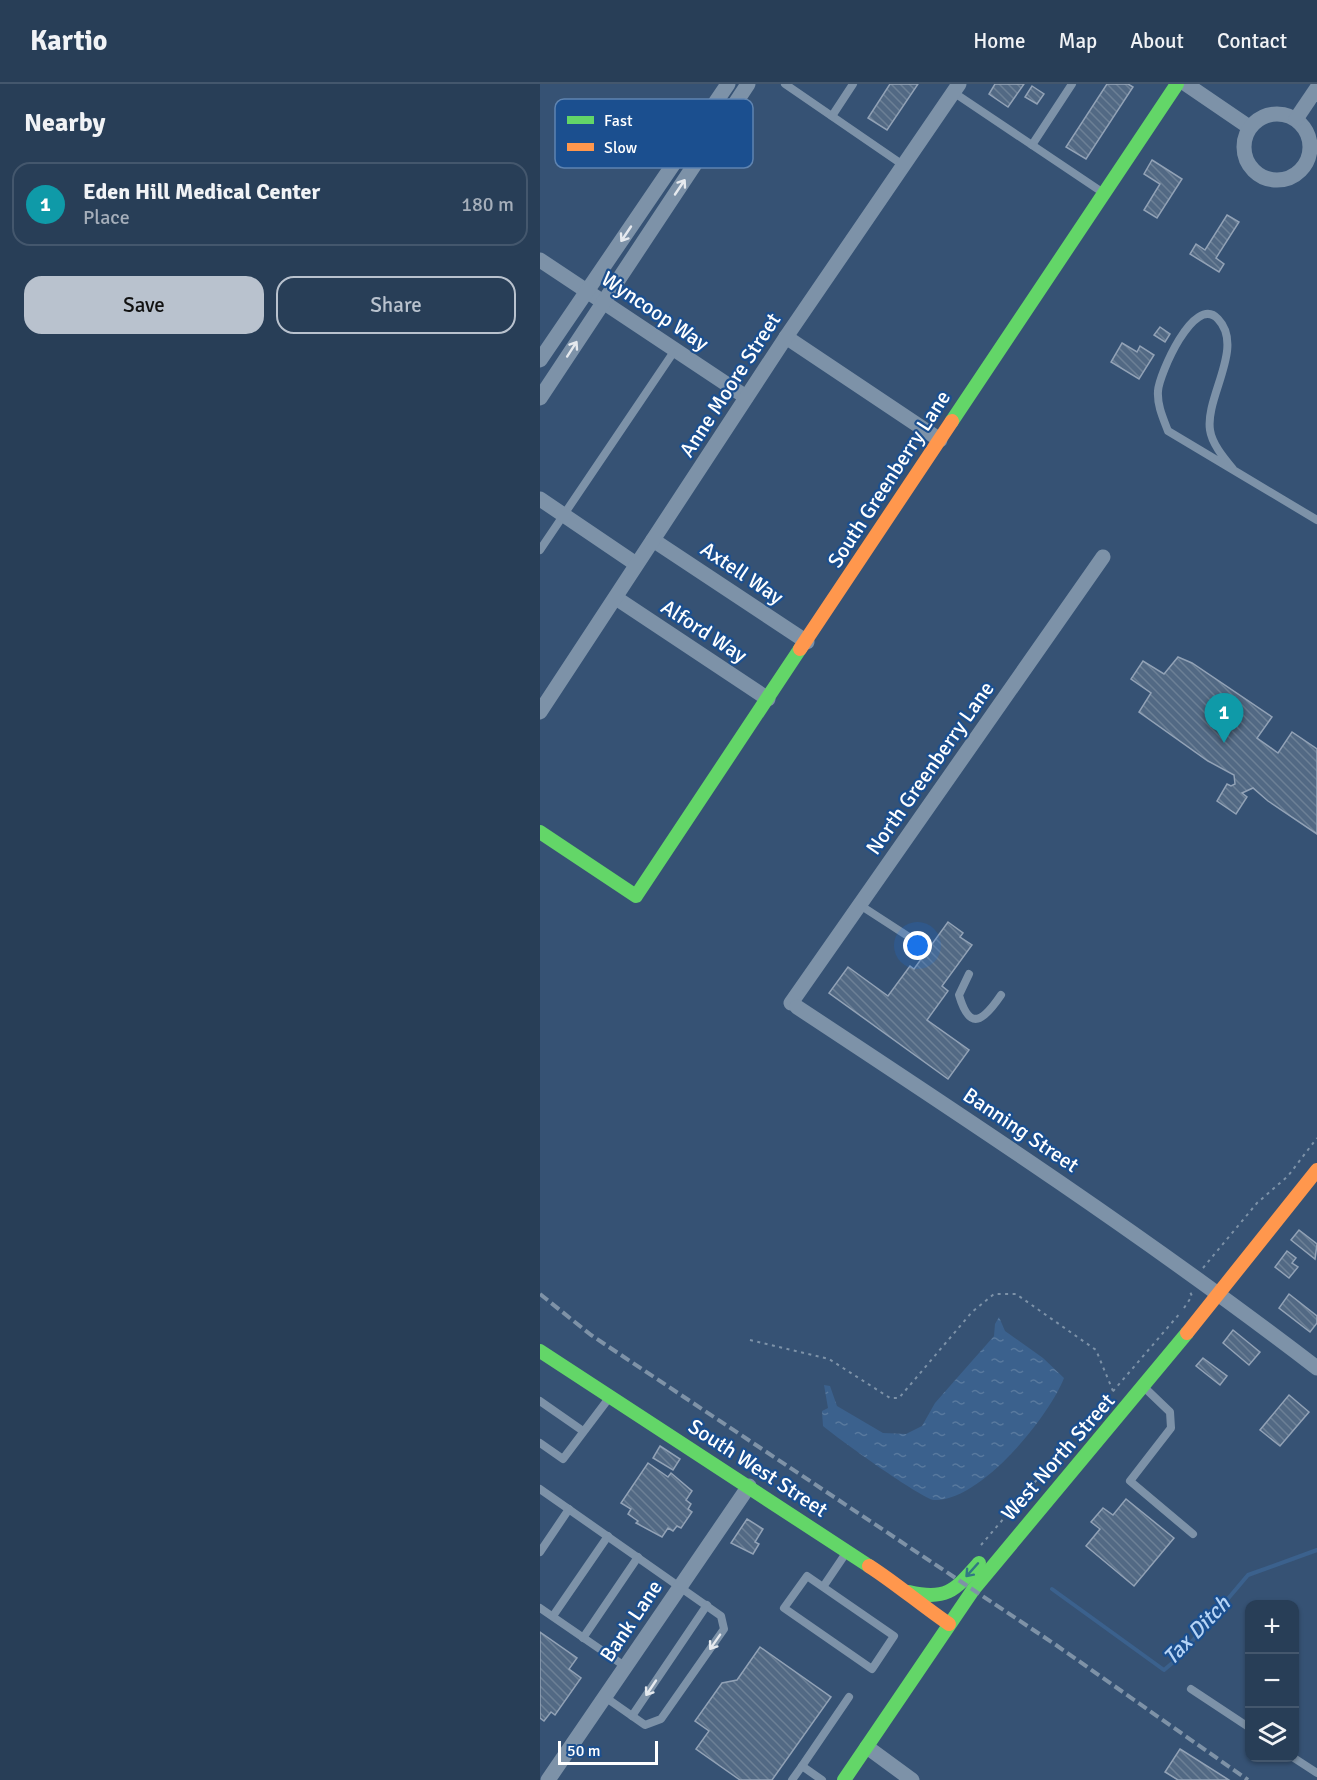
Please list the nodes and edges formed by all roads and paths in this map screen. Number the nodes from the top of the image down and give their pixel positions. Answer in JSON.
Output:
{"nodes":[{"id":1,"x":728,"y":84,"type":"edge"},
{"id":2,"x":748,"y":84,"type":"edge"},
{"id":3,"x":785,"y":84,"type":"edge"},
{"id":4,"x":853,"y":84,"type":"edge"},
{"id":5,"x":1072,"y":84,"type":"edge"},
{"id":6,"x":1177,"y":84,"type":"edge"},
{"id":7,"x":1186,"y":84,"type":"edge"},
{"id":8,"x":956,"y":88,"type":"edge"},
{"id":9,"x":1317,"y":88,"type":"edge"},
{"id":10,"x":718,"y":99,"type":"edge"},
{"id":11,"x":738,"y":99,"type":"edge"},
{"id":12,"x":832,"y":116,"type":"junction"},
{"id":13,"x":1296,"y":119,"type":"junction"},
{"id":14,"x":1249,"y":127,"type":"junction"},
{"id":15,"x":1032,"y":145,"type":"junction"},
{"id":16,"x":903,"y":165,"type":"junction"},
{"id":17,"x":670,"y":168,"type":"edge"},
{"id":18,"x":692,"y":168,"type":"edge"},
{"id":19,"x":1311,"y":170,"type":"edge"},
{"id":20,"x":1103,"y":193,"type":"junction"},
{"id":21,"x":540,"y":260,"type":"edge"},
{"id":22,"x":587,"y":291,"type":"junction"},
{"id":23,"x":603,"y":302,"type":"junction"},
{"id":24,"x":786,"y":337,"type":"junction"},
{"id":25,"x":675,"y":350,"type":"junction"},
{"id":26,"x":540,"y":360,"type":"edge"},
{"id":27,"x":746,"y":397,"type":"junction"},
{"id":28,"x":540,"y":398,"type":"edge"},
{"id":29,"x":940,"y":440,"type":"junction"},
{"id":30,"x":1233,"y":469,"type":"junction"},
{"id":31,"x":540,"y":499,"type":"edge"},
{"id":32,"x":564,"y":515,"type":"junction"},
{"id":33,"x":1317,"y":520,"type":"edge"},
{"id":34,"x":653,"y":540,"type":"junction"},
{"id":35,"x":540,"y":550,"type":"edge"},
{"id":36,"x":1103,"y":557,"type":"dead end"},
{"id":37,"x":636,"y":564,"type":"junction"},
{"id":38,"x":616,"y":598,"type":"junction"},
{"id":39,"x":807,"y":642,"type":"junction"},
{"id":40,"x":768,"y":699,"type":"junction"},
{"id":41,"x":540,"y":711,"type":"edge"},
{"id":42,"x":540,"y":832,"type":"edge"},
{"id":43,"x":866,"y":909,"type":"dead end"},
{"id":44,"x":920,"y":944,"type":"dead end"},
{"id":45,"x":969,"y":974,"type":"dead end"},
{"id":46,"x":1001,"y":995,"type":"dead end"},
{"id":47,"x":794,"y":1005,"type":"joint"},
{"id":48,"x":1317,"y":1138,"type":"edge"},
{"id":49,"x":1317,"y":1170,"type":"edge"},
{"id":50,"x":1197,"y":1277,"type":"junction"},
{"id":51,"x":1219,"y":1293,"type":"junction"},
{"id":52,"x":750,"y":1340,"type":"dead end"},
{"id":53,"x":540,"y":1351,"type":"edge"},
{"id":54,"x":1317,"y":1368,"type":"edge"},
{"id":55,"x":1144,"y":1388,"type":"junction"},
{"id":56,"x":1113,"y":1391,"type":"junction"},
{"id":57,"x":610,"y":1397,"type":"junction"},
{"id":58,"x":540,"y":1401,"type":"edge"},
{"id":59,"x":583,"y":1431,"type":"junction"},
{"id":60,"x":540,"y":1443,"type":"edge"},
{"id":61,"x":749,"y":1486,"type":"junction"},
{"id":62,"x":1060,"y":1486,"type":"junction"},
{"id":63,"x":540,"y":1489,"type":"edge"},
{"id":64,"x":569,"y":1509,"type":"junction"},
{"id":65,"x":1193,"y":1534,"type":"dead end"},
{"id":66,"x":608,"y":1536,"type":"junction"},
{"id":67,"x":980,"y":1547,"type":"dead end"},
{"id":68,"x":540,"y":1552,"type":"edge"},
{"id":69,"x":847,"y":1552,"type":"junction"},
{"id":70,"x":638,"y":1557,"type":"junction"},
{"id":71,"x":680,"y":1587,"type":"junction"},
{"id":72,"x":823,"y":1587,"type":"junction"},
{"id":73,"x":909,"y":1592,"type":"junction"},
{"id":74,"x":707,"y":1605,"type":"junction"},
{"id":75,"x":540,"y":1608,"type":"edge"},
{"id":76,"x":553,"y":1616,"type":"junction"},
{"id":77,"x":949,"y":1624,"type":"junction"},
{"id":78,"x":584,"y":1638,"type":"junction"},
{"id":79,"x":626,"y":1667,"type":"junction"},
{"id":80,"x":1191,"y":1689,"type":"dead end"},
{"id":81,"x":605,"y":1697,"type":"junction"},
{"id":82,"x":849,"y":1697,"type":"dead end"},
{"id":83,"x":632,"y":1716,"type":"junction"},
{"id":84,"x":1245,"y":1725,"type":"edge"},
{"id":85,"x":867,"y":1747,"type":"junction"},
{"id":86,"x":1299,"y":1761,"type":"edge"},
{"id":87,"x":802,"y":1766,"type":"junction"},
{"id":88,"x":1317,"y":1773,"type":"edge"},
{"id":89,"x":548,"y":1780,"type":"edge"},
{"id":90,"x":792,"y":1780,"type":"edge"},
{"id":91,"x":822,"y":1780,"type":"edge"},
{"id":92,"x":844,"y":1780,"type":"edge"},
{"id":93,"x":912,"y":1780,"type":"edge"}],
"edges":[{"from":1,"to":10,"type":"street"},
{"from":2,"to":11,"type":"street"},
{"from":3,"to":12,"type":"lane"},
{"from":4,"to":12,"type":"lane"},
{"from":5,"to":15,"type":"lane"},
{"from":6,"to":20,"type":"street","name":"South Greenberry Lane"},
{"from":7,"to":14,"type":"street"},
{"from":8,"to":15,"type":"lane"},
{"from":8,"to":16,"type":"street","name":"Anne Moore Street"},
{"from":9,"to":13,"type":"street"},
{"from":12,"to":16,"type":"lane"},
{"from":13,"to":14,"type":"street"},
{"from":13,"to":19,"type":"street"},
{"from":14,"to":19,"type":"street"},
{"from":15,"to":20,"type":"lane"},
{"from":16,"to":24,"type":"street","name":"Anne Moore Street"},
{"from":17,"to":22,"type":"street","one_way":true},
{"from":23,"to":18,"type":"street","one_way":true},
{"from":20,"to":29,"type":"street","name":"South Greenberry Lane"},
{"from":21,"to":22,"type":"street","name":"Wyncoop Way"},
{"from":22,"to":23,"type":"street","name":"Wyncoop Way"},
{"from":22,"to":26,"type":"street"},
{"from":23,"to":25,"type":"street","name":"Wyncoop Way"},
{"from":28,"to":23,"type":"street","one_way":true},
{"from":24,"to":27,"type":"street","name":"Anne Moore Street"},
{"from":24,"to":29,"type":"street"},
{"from":25,"to":27,"type":"street","name":"Wyncoop Way"},
{"from":25,"to":32,"type":"lane"},
{"from":27,"to":34,"type":"street","name":"Anne Moore Street"},
{"from":29,"to":39,"type":"street","name":"South Greenberry Lane"},
{"from":30,"to":30,"type":"lane"},
{"from":30,"to":33,"type":"lane"},
{"from":31,"to":32,"type":"street"},
{"from":32,"to":35,"type":"lane"},
{"from":32,"to":37,"type":"street"},
{"from":34,"to":37,"type":"street","name":"Anne Moore Street"},
{"from":34,"to":39,"type":"street","name":"Axtell Way"},
{"from":36,"to":47,"type":"street","name":"North Greenberry Lane"},
{"from":37,"to":38,"type":"street","name":"Anne Moore Street"},
{"from":38,"to":40,"type":"street","name":"Alford Way"},
{"from":38,"to":41,"type":"street","name":"Anne Moore Street"},
{"from":39,"to":40,"type":"street","name":"South Greenberry Lane"},
{"from":40,"to":42,"type":"street","name":"South Greenberry Lane"},
{"from":43,"to":44,"type":"lane"},
{"from":45,"to":46,"type":"lane"},
{"from":47,"to":50,"type":"street","name":"Banning Street"},
{"from":48,"to":50,"type":"path"},
{"from":49,"to":51,"type":"street","name":"West North Street"},
{"from":50,"to":51,"type":"street","name":"Banning Street"},
{"from":50,"to":56,"type":"path"},
{"from":51,"to":54,"type":"street","name":"Banning Street"},
{"from":51,"to":55,"type":"street","name":"West North Street"},
{"from":52,"to":56,"type":"path"},
{"from":53,"to":57,"type":"street","name":"South West Street"},
{"from":55,"to":62,"type":"street","name":"West North Street"},
{"from":55,"to":65,"type":"lane"},
{"from":56,"to":67,"type":"path"},
{"from":57,"to":59,"type":"lane"},
{"from":57,"to":61,"type":"street","name":"South West Street"},
{"from":58,"to":59,"type":"lane"},
{"from":59,"to":60,"type":"lane"},
{"from":61,"to":69,"type":"street","name":"South West Street"},
{"from":61,"to":71,"type":"street","name":"Bank Lane"},
{"from":62,"to":73,"type":"street","one_way":true},
{"from":62,"to":77,"type":"street","name":"West North Street"},
{"from":63,"to":64,"type":"lane"},
{"from":64,"to":66,"type":"lane"},
{"from":64,"to":68,"type":"lane"},
{"from":66,"to":70,"type":"lane"},
{"from":66,"to":76,"type":"lane"},
{"from":69,"to":72,"type":"lane"},
{"from":69,"to":73,"type":"street","name":"South West Street"},
{"from":70,"to":71,"type":"lane"},
{"from":70,"to":78,"type":"lane"},
{"from":71,"to":74,"type":"lane"},
{"from":71,"to":79,"type":"street","name":"Bank Lane"},
{"from":72,"to":72,"type":"lane"},
{"from":73,"to":77,"type":"street","name":"South West Street"},
{"from":74,"to":83,"type":"lane","one_way":true},
{"from":74,"to":83,"type":"lane","one_way":true},
{"from":75,"to":76,"type":"lane"},
{"from":76,"to":78,"type":"lane"},
{"from":77,"to":85,"type":"street","name":"West North Street"},
{"from":78,"to":79,"type":"lane"},
{"from":79,"to":81,"type":"street","name":"Bank Lane"},
{"from":80,"to":84,"type":"lane"},
{"from":81,"to":83,"type":"lane"},
{"from":81,"to":89,"type":"street","name":"Bank Lane"},
{"from":82,"to":87,"type":"lane"},
{"from":85,"to":92,"type":"street","name":"West North Street"},
{"from":85,"to":93,"type":"street"},
{"from":86,"to":88,"type":"lane"},
{"from":87,"to":90,"type":"lane"},
{"from":87,"to":91,"type":"lane"}]}
